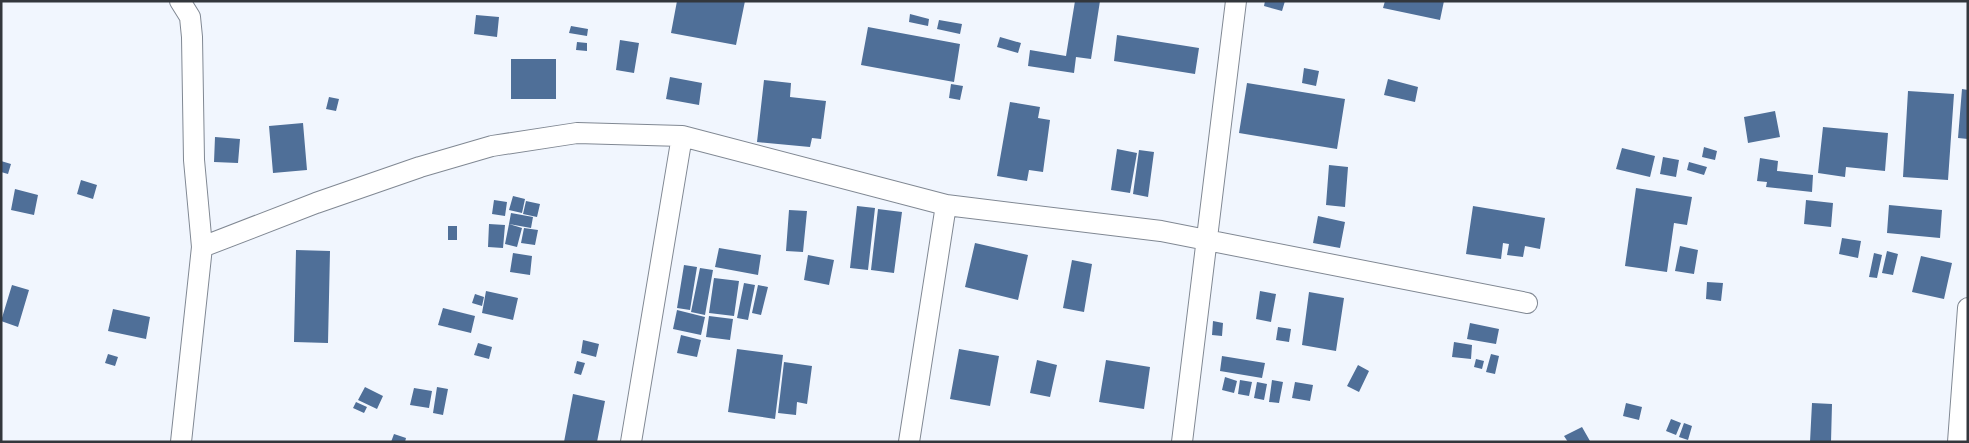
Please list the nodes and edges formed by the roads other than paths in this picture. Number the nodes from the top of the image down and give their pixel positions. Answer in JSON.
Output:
{"nodes":[{"id":1,"x":180,"y":1,"type":"edge"},
{"id":2,"x":1236,"y":1,"type":"edge"},
{"id":3,"x":682,"y":136,"type":"junction"},
{"id":4,"x":946,"y":205,"type":"junction"},
{"id":5,"x":1206,"y":240,"type":"junction"},
{"id":6,"x":202,"y":247,"type":"junction"},
{"id":7,"x":1527,"y":303,"type":"dead end"},
{"id":8,"x":1968,"y":308,"type":"edge"},
{"id":9,"x":180,"y":442,"type":"edge"},
{"id":10,"x":631,"y":442,"type":"edge"},
{"id":11,"x":909,"y":442,"type":"edge"},
{"id":12,"x":1182,"y":442,"type":"edge"},
{"id":13,"x":1958,"y":442,"type":"edge"}],
"edges":[{"from":1,"to":6,"type":"street"},
{"from":2,"to":5,"type":"street"},
{"from":3,"to":4,"type":"street"},
{"from":3,"to":6,"type":"street"},
{"from":3,"to":10,"type":"street"},
{"from":4,"to":5,"type":"street"},
{"from":4,"to":11,"type":"street"},
{"from":5,"to":7,"type":"street"},
{"from":5,"to":12,"type":"street"},
{"from":6,"to":9,"type":"street"},
{"from":8,"to":13,"type":"street"}]}
